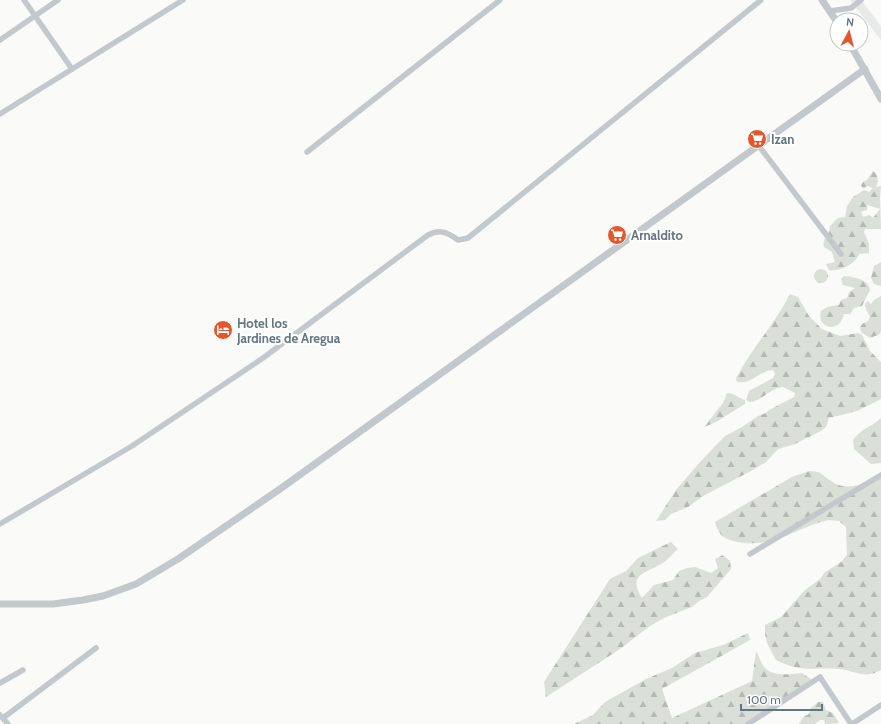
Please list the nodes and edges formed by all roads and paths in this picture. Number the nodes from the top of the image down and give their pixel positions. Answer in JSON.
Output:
{"nodes":[{"id":1,"x":24,"y":0,"type":"edge"},
{"id":2,"x":58,"y":0,"type":"edge"},
{"id":3,"x":183,"y":0,"type":"edge"},
{"id":4,"x":500,"y":0,"type":"edge"},
{"id":5,"x":761,"y":0,"type":"edge"},
{"id":6,"x":822,"y":0,"type":"edge"},
{"id":7,"x":861,"y":0,"type":"edge"},
{"id":8,"x":830,"y":11,"type":"joint"},
{"id":9,"x":35,"y":16,"type":"junction"},
{"id":10,"x":0,"y":40,"type":"edge"},
{"id":11,"x":855,"y":52,"type":"edge"},
{"id":12,"x":72,"y":69,"type":"junction"},
{"id":13,"x":865,"y":69,"type":"junction"},
{"id":14,"x":881,"y":99,"type":"edge"},
{"id":15,"x":0,"y":114,"type":"edge"},
{"id":16,"x":759,"y":146,"type":"junction"},
{"id":17,"x":306,"y":152,"type":"dead end"},
{"id":18,"x":841,"y":254,"type":"dead end"},
{"id":19,"x":881,"y":475,"type":"edge"},
{"id":20,"x":0,"y":524,"type":"edge"},
{"id":21,"x":750,"y":554,"type":"dead end"},
{"id":22,"x":0,"y":604,"type":"edge"},
{"id":23,"x":96,"y":648,"type":"dead end"},
{"id":24,"x":23,"y":670,"type":"dead end"},
{"id":25,"x":0,"y":683,"type":"edge"},
{"id":26,"x":881,"y":705,"type":"edge"},
{"id":27,"x":2,"y":717,"type":"edge"},
{"id":28,"x":8,"y":724,"type":"edge"},
{"id":29,"x":748,"y":724,"type":"edge"},
{"id":30,"x":852,"y":724,"type":"edge"}],
"edges":[{"from":1,"to":9,"type":"street"},
{"from":2,"to":9,"type":"street"},
{"from":3,"to":12,"type":"street"},
{"from":4,"to":17,"type":"street"},
{"from":5,"to":20,"type":"street"},
{"from":6,"to":8,"type":"street"},
{"from":7,"to":8,"type":"street"},
{"from":9,"to":10,"type":"street"},
{"from":9,"to":12,"type":"street"},
{"from":11,"to":13,"type":"street"},
{"from":12,"to":15,"type":"street"},
{"from":13,"to":14,"type":"street"},
{"from":13,"to":16,"type":"street"},
{"from":16,"to":18,"type":"street"},
{"from":16,"to":22,"type":"street"},
{"from":19,"to":21,"type":"street"},
{"from":23,"to":27,"type":"street"},
{"from":24,"to":25,"type":"street"},
{"from":26,"to":30,"type":"street"},
{"from":27,"to":28,"type":"street"},
{"from":29,"to":30,"type":"street"}]}
